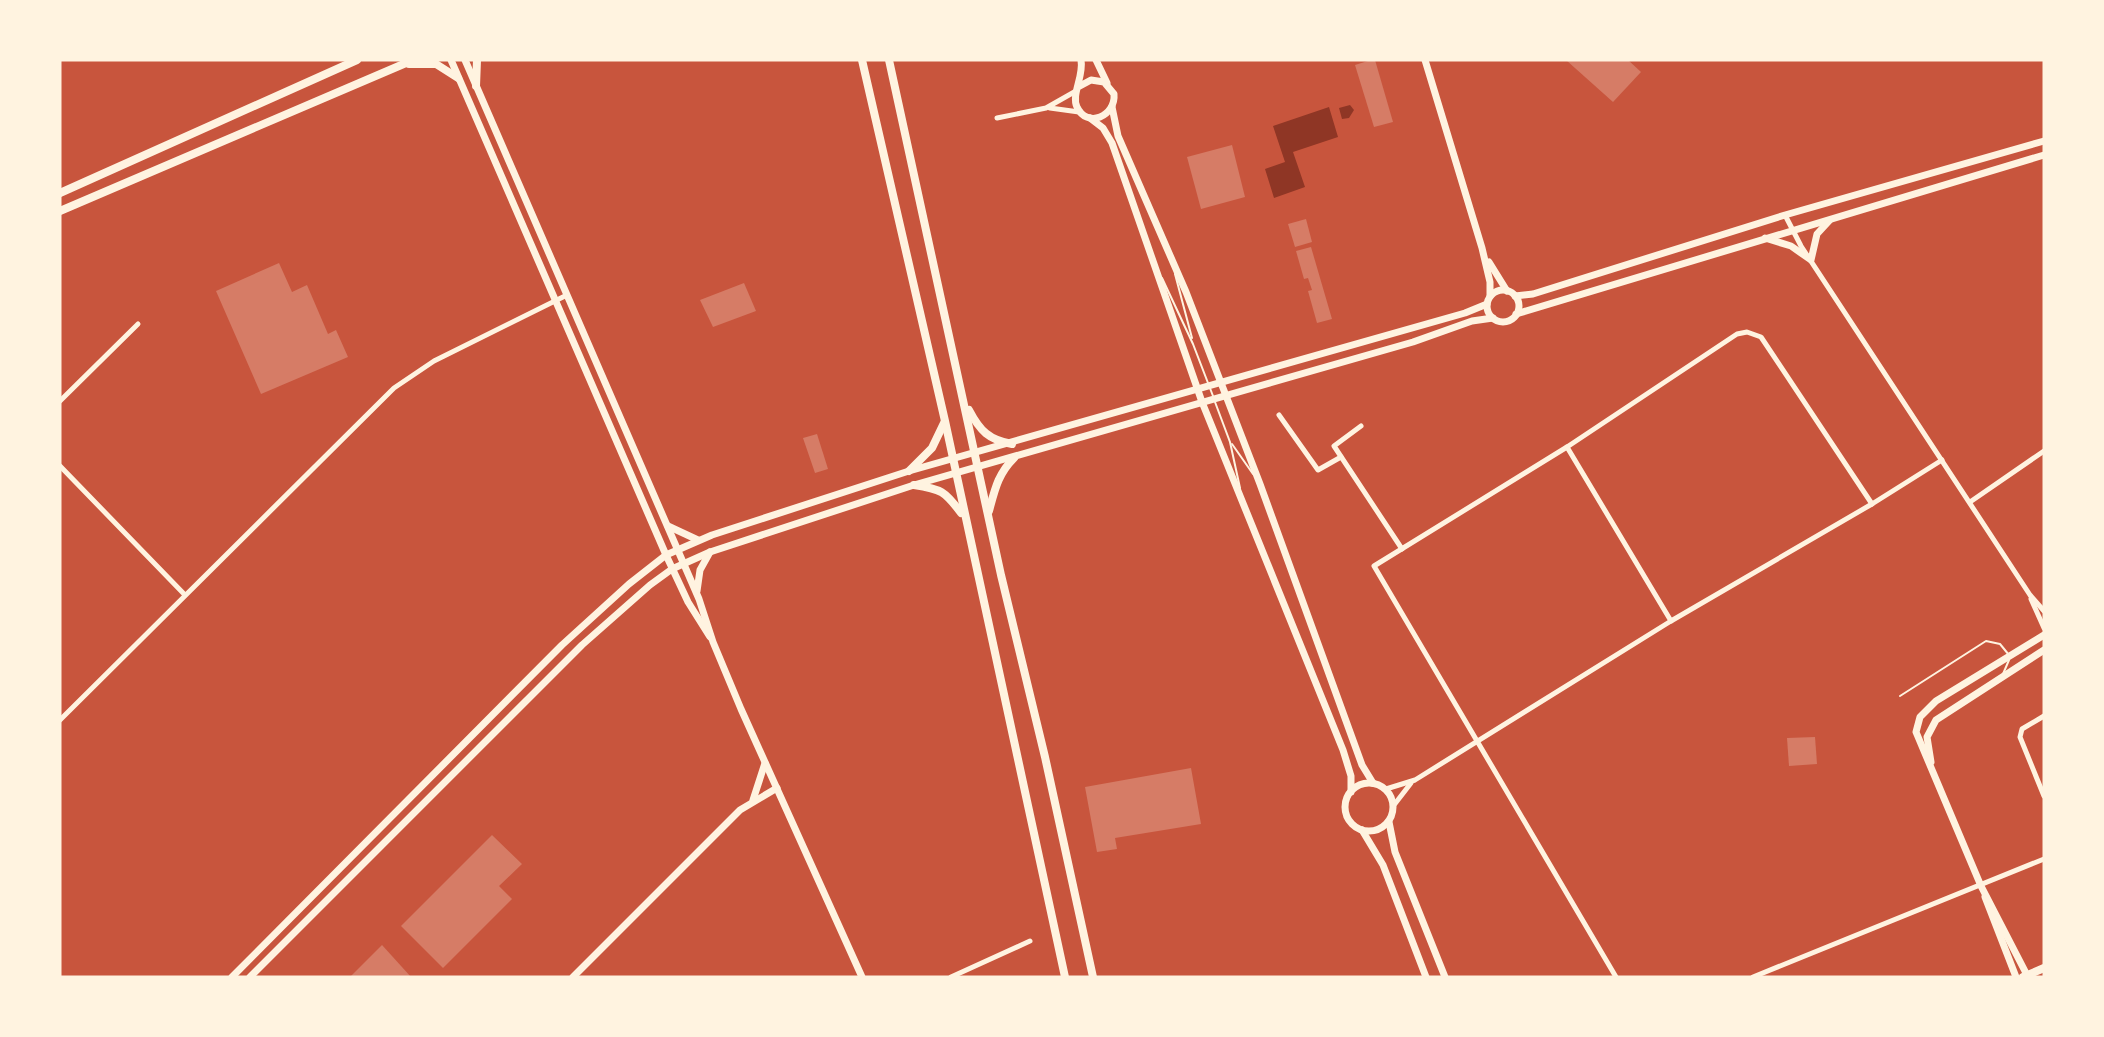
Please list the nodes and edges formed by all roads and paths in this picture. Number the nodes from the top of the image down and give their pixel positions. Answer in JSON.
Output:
{"nodes":[{"id":1,"x":357,"y":60,"type":"edge"},
{"id":2,"x":413,"y":60,"type":"edge"},
{"id":3,"x":451,"y":60,"type":"edge"},
{"id":4,"x":465,"y":60,"type":"edge"},
{"id":5,"x":477,"y":60,"type":"edge"},
{"id":6,"x":862,"y":60,"type":"edge"},
{"id":7,"x":889,"y":60,"type":"edge"},
{"id":8,"x":1081,"y":60,"type":"edge"},
{"id":9,"x":1096,"y":60,"type":"edge"},
{"id":10,"x":1425,"y":60,"type":"edge"},
{"id":11,"x":404,"y":64,"type":"junction"},
{"id":12,"x":458,"y":78,"type":"junction"},
{"id":13,"x":1107,"y":83,"type":"junction"},
{"id":14,"x":476,"y":86,"type":"junction"},
{"id":15,"x":1078,"y":89,"type":"junction"},
{"id":16,"x":1112,"y":107,"type":"junction"},
{"id":17,"x":1046,"y":108,"type":"junction"},
{"id":18,"x":1080,"y":112,"type":"junction"},
{"id":19,"x":997,"y":118,"type":"dead end"},
{"id":20,"x":1090,"y":118,"type":"junction"},
{"id":21,"x":2044,"y":141,"type":"edge"},
{"id":22,"x":2044,"y":155,"type":"edge"},
{"id":23,"x":60,"y":193,"type":"edge"},
{"id":24,"x":60,"y":211,"type":"edge"},
{"id":25,"x":1785,"y":215,"type":"junction"},
{"id":26,"x":1831,"y":219,"type":"junction"},
{"id":27,"x":1792,"y":230,"type":"junction"},
{"id":28,"x":1764,"y":237,"type":"junction"},
{"id":29,"x":1482,"y":248,"type":"junction"},
{"id":30,"x":1168,"y":250,"type":"junction"},
{"id":31,"x":1810,"y":260,"type":"junction"},
{"id":32,"x":1158,"y":268,"type":"junction"},
{"id":33,"x":1507,"y":291,"type":"junction"},
{"id":34,"x":567,"y":295,"type":"junction"},
{"id":35,"x":1515,"y":296,"type":"junction"},
{"id":36,"x":1489,"y":300,"type":"junction"},
{"id":37,"x":555,"y":301,"type":"junction"},
{"id":38,"x":1516,"y":314,"type":"junction"},
{"id":39,"x":1493,"y":318,"type":"junction"},
{"id":40,"x":138,"y":324,"type":"dead end"},
{"id":41,"x":1193,"y":344,"type":"junction"},
{"id":42,"x":1221,"y":383,"type":"junction"},
{"id":43,"x":1210,"y":387,"type":"junction"},
{"id":44,"x":1198,"y":390,"type":"junction"},
{"id":45,"x":1226,"y":395,"type":"junction"},
{"id":46,"x":1214,"y":399,"type":"junction"},
{"id":47,"x":964,"y":400,"type":"junction"},
{"id":48,"x":60,"y":401,"type":"edge"},
{"id":49,"x":1202,"y":402,"type":"junction"},
{"id":50,"x":1279,"y":415,"type":"dead end"},
{"id":51,"x":945,"y":421,"type":"junction"},
{"id":52,"x":1361,"y":426,"type":"dead end"},
{"id":53,"x":1230,"y":442,"type":"junction"},
{"id":54,"x":1012,"y":444,"type":"junction"},
{"id":55,"x":1567,"y":447,"type":"junction"},
{"id":56,"x":2044,"y":451,"type":"edge"},
{"id":57,"x":975,"y":453,"type":"junction"},
{"id":58,"x":1341,"y":457,"type":"junction"},
{"id":59,"x":1014,"y":458,"type":"junction"},
{"id":60,"x":952,"y":459,"type":"junction"},
{"id":61,"x":1942,"y":460,"type":"junction"},
{"id":62,"x":60,"y":466,"type":"edge"},
{"id":63,"x":979,"y":468,"type":"junction"},
{"id":64,"x":909,"y":471,"type":"junction"},
{"id":65,"x":955,"y":474,"type":"junction"},
{"id":66,"x":1260,"y":484,"type":"junction"},
{"id":67,"x":914,"y":485,"type":"junction"},
{"id":68,"x":1970,"y":502,"type":"junction"},
{"id":69,"x":1872,"y":504,"type":"junction"},
{"id":70,"x":1244,"y":506,"type":"junction"},
{"id":71,"x":988,"y":515,"type":"junction"},
{"id":72,"x":964,"y":518,"type":"junction"},
{"id":73,"x":668,"y":526,"type":"junction"},
{"id":74,"x":698,"y":540,"type":"junction"},
{"id":75,"x":1402,"y":549,"type":"junction"},
{"id":76,"x":677,"y":550,"type":"junction"},
{"id":77,"x":710,"y":552,"type":"junction"},
{"id":78,"x":666,"y":555,"type":"junction"},
{"id":79,"x":683,"y":563,"type":"junction"},
{"id":80,"x":672,"y":569,"type":"junction"},
{"id":81,"x":697,"y":594,"type":"junction"},
{"id":82,"x":185,"y":595,"type":"junction"},
{"id":83,"x":2030,"y":595,"type":"junction"},
{"id":84,"x":2044,"y":611,"type":"edge"},
{"id":85,"x":1671,"y":621,"type":"junction"},
{"id":86,"x":2044,"y":628,"type":"edge"},
{"id":87,"x":2044,"y":635,"type":"edge"},
{"id":88,"x":713,"y":642,"type":"junction"},
{"id":89,"x":2044,"y":650,"type":"edge"},
{"id":90,"x":2010,"y":655,"type":"junction"},
{"id":91,"x":2002,"y":677,"type":"junction"},
{"id":92,"x":1900,"y":696,"type":"dead end"},
{"id":93,"x":2044,"y":716,"type":"edge"},
{"id":94,"x":60,"y":720,"type":"edge"},
{"id":95,"x":1478,"y":742,"type":"junction"},
{"id":96,"x":765,"y":763,"type":"junction"},
{"id":97,"x":1934,"y":773,"type":"junction"},
{"id":98,"x":1415,"y":780,"type":"junction"},
{"id":99,"x":1373,"y":783,"type":"junction"},
{"id":100,"x":777,"y":788,"type":"junction"},
{"id":101,"x":1386,"y":789,"type":"junction"},
{"id":102,"x":1351,"y":792,"type":"junction"},
{"id":103,"x":2044,"y":796,"type":"edge"},
{"id":104,"x":753,"y":800,"type":"junction"},
{"id":105,"x":1394,"y":805,"type":"junction"},
{"id":106,"x":1389,"y":822,"type":"junction"},
{"id":107,"x":1362,"y":830,"type":"junction"},
{"id":108,"x":2044,"y":859,"type":"edge"},
{"id":109,"x":1982,"y":886,"type":"junction"},
{"id":110,"x":1030,"y":941,"type":"dead end"},
{"id":111,"x":2044,"y":969,"type":"edge"},
{"id":112,"x":2026,"y":976,"type":"edge"},
{"id":113,"x":232,"y":977,"type":"edge"},
{"id":114,"x":250,"y":977,"type":"edge"},
{"id":115,"x":573,"y":977,"type":"edge"},
{"id":116,"x":862,"y":977,"type":"edge"},
{"id":117,"x":951,"y":977,"type":"edge"},
{"id":118,"x":1065,"y":977,"type":"edge"},
{"id":119,"x":1093,"y":977,"type":"edge"},
{"id":120,"x":1426,"y":977,"type":"edge"},
{"id":121,"x":1445,"y":977,"type":"edge"},
{"id":122,"x":1616,"y":977,"type":"edge"},
{"id":123,"x":1753,"y":977,"type":"edge"},
{"id":124,"x":2016,"y":977,"type":"edge"}],
"edges":[{"from":1,"to":23,"type":"main road"},
{"from":2,"to":11,"type":"main road"},
{"from":3,"to":12,"type":"street"},
{"from":4,"to":14,"type":"street"},
{"from":5,"to":14,"type":"main road"},
{"from":6,"to":51,"type":"main road"},
{"from":7,"to":47,"type":"main road"},
{"from":8,"to":15,"type":"street"},
{"from":9,"to":13,"type":"street"},
{"from":10,"to":29,"type":"street"},
{"from":11,"to":12,"type":"main road"},
{"from":11,"to":24,"type":"main road"},
{"from":12,"to":37,"type":"street"},
{"from":13,"to":15,"type":"street"},
{"from":13,"to":16,"type":"street"},
{"from":14,"to":34,"type":"street"},
{"from":15,"to":17,"type":"street"},
{"from":15,"to":18,"type":"street"},
{"from":16,"to":20,"type":"street"},
{"from":16,"to":30,"type":"street"},
{"from":17,"to":18,"type":"street"},
{"from":17,"to":19,"type":"street"},
{"from":18,"to":20,"type":"street"},
{"from":20,"to":32,"type":"street"},
{"from":21,"to":25,"type":"street"},
{"from":22,"to":26,"type":"street"},
{"from":25,"to":27,"type":"street"},
{"from":25,"to":35,"type":"street"},
{"from":26,"to":27,"type":"street"},
{"from":26,"to":31,"type":"street"},
{"from":27,"to":28,"type":"street"},
{"from":27,"to":31,"type":"street"},
{"from":28,"to":31,"type":"street"},
{"from":28,"to":38,"type":"street"},
{"from":29,"to":33,"type":"street"},
{"from":29,"to":36,"type":"street"},
{"from":30,"to":41,"type":"lane"},
{"from":30,"to":42,"type":"street"},
{"from":31,"to":61,"type":"street"},
{"from":32,"to":41,"type":"lane"},
{"from":32,"to":44,"type":"street"},
{"from":33,"to":35,"type":"street"},
{"from":33,"to":36,"type":"street"},
{"from":34,"to":37,"type":"street"},
{"from":34,"to":73,"type":"street"},
{"from":35,"to":38,"type":"street"},
{"from":36,"to":39,"type":"street"},
{"from":36,"to":42,"type":"street"},
{"from":37,"to":78,"type":"street"},
{"from":37,"to":82,"type":"street"},
{"from":38,"to":39,"type":"street"},
{"from":39,"to":45,"type":"street"},
{"from":40,"to":48,"type":"street"},
{"from":41,"to":43,"type":"lane"},
{"from":42,"to":43,"type":"street"},
{"from":42,"to":45,"type":"street"},
{"from":43,"to":44,"type":"street"},
{"from":43,"to":46,"type":"lane"},
{"from":44,"to":49,"type":"street"},
{"from":44,"to":54,"type":"street"},
{"from":45,"to":46,"type":"street"},
{"from":45,"to":66,"type":"street"},
{"from":46,"to":49,"type":"street"},
{"from":46,"to":53,"type":"lane"},
{"from":47,"to":54,"type":"main road"},
{"from":47,"to":57,"type":"main road"},
{"from":49,"to":59,"type":"street"},
{"from":49,"to":70,"type":"street"},
{"from":50,"to":58,"type":"street"},
{"from":51,"to":60,"type":"main road"},
{"from":51,"to":64,"type":"main road"},
{"from":52,"to":58,"type":"street"},
{"from":53,"to":66,"type":"lane"},
{"from":53,"to":70,"type":"lane"},
{"from":54,"to":57,"type":"street"},
{"from":55,"to":69,"type":"street"},
{"from":55,"to":75,"type":"street"},
{"from":55,"to":85,"type":"street"},
{"from":56,"to":68,"type":"street"},
{"from":57,"to":60,"type":"street"},
{"from":57,"to":63,"type":"main road"},
{"from":58,"to":75,"type":"street"},
{"from":59,"to":63,"type":"street"},
{"from":59,"to":71,"type":"main road"},
{"from":60,"to":64,"type":"street"},
{"from":60,"to":65,"type":"main road"},
{"from":61,"to":68,"type":"street"},
{"from":61,"to":69,"type":"street"},
{"from":62,"to":82,"type":"street"},
{"from":63,"to":65,"type":"street"},
{"from":63,"to":71,"type":"main road"},
{"from":64,"to":74,"type":"street"},
{"from":65,"to":67,"type":"street"},
{"from":65,"to":72,"type":"main road"},
{"from":66,"to":99,"type":"street"},
{"from":67,"to":72,"type":"main road"},
{"from":67,"to":77,"type":"street"},
{"from":68,"to":83,"type":"street"},
{"from":69,"to":85,"type":"street"},
{"from":70,"to":102,"type":"street"},
{"from":71,"to":119,"type":"main road"},
{"from":72,"to":118,"type":"main road"},
{"from":73,"to":74,"type":"street"},
{"from":73,"to":76,"type":"street"},
{"from":74,"to":76,"type":"street"},
{"from":75,"to":95,"type":"street"},
{"from":76,"to":78,"type":"street"},
{"from":76,"to":79,"type":"street"},
{"from":77,"to":79,"type":"street"},
{"from":77,"to":81,"type":"street"},
{"from":78,"to":80,"type":"street"},
{"from":78,"to":113,"type":"street"},
{"from":79,"to":80,"type":"street"},
{"from":79,"to":81,"type":"street"},
{"from":80,"to":88,"type":"street"},
{"from":80,"to":114,"type":"street"},
{"from":81,"to":88,"type":"street"},
{"from":82,"to":94,"type":"street"},
{"from":83,"to":84,"type":"street"},
{"from":83,"to":86,"type":"street"},
{"from":85,"to":95,"type":"street"},
{"from":87,"to":90,"type":"street"},
{"from":88,"to":96,"type":"street"},
{"from":89,"to":91,"type":"street"},
{"from":90,"to":91,"type":"lane"},
{"from":90,"to":92,"type":"lane"},
{"from":90,"to":97,"type":"street"},
{"from":91,"to":97,"type":"street"},
{"from":93,"to":103,"type":"street"},
{"from":95,"to":98,"type":"street"},
{"from":95,"to":122,"type":"street"},
{"from":96,"to":100,"type":"street"},
{"from":96,"to":104,"type":"street"},
{"from":97,"to":109,"type":"street"},
{"from":98,"to":101,"type":"street"},
{"from":98,"to":105,"type":"street"},
{"from":99,"to":101,"type":"street"},
{"from":99,"to":102,"type":"street"},
{"from":100,"to":104,"type":"street"},
{"from":100,"to":116,"type":"street"},
{"from":101,"to":105,"type":"street"},
{"from":102,"to":107,"type":"street"},
{"from":104,"to":115,"type":"street"},
{"from":105,"to":106,"type":"street"},
{"from":106,"to":107,"type":"street"},
{"from":106,"to":121,"type":"street"},
{"from":107,"to":120,"type":"street"},
{"from":108,"to":109,"type":"street"},
{"from":109,"to":112,"type":"street"},
{"from":109,"to":123,"type":"street"},
{"from":109,"to":124,"type":"street"},
{"from":110,"to":117,"type":"street"},
{"from":111,"to":112,"type":"main road"}]}
